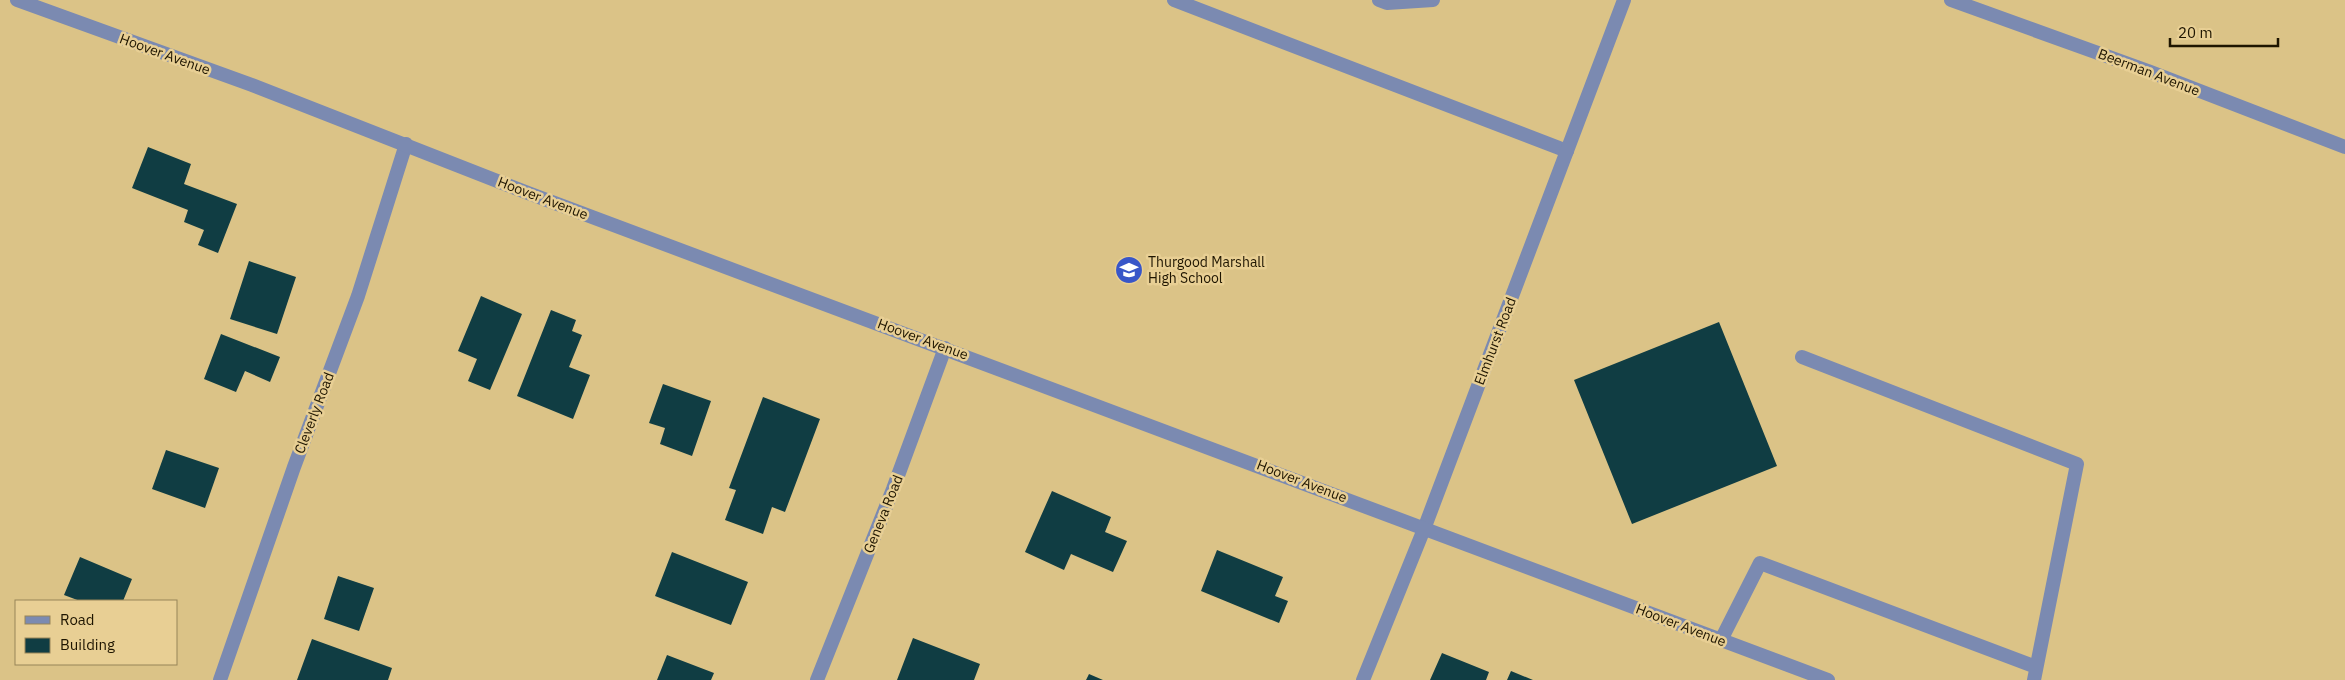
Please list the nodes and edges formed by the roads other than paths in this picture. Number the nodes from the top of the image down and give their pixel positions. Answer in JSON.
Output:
{"nodes":[{"id":1,"x":17,"y":0,"type":"edge"},
{"id":2,"x":1174,"y":0,"type":"edge"},
{"id":3,"x":1379,"y":0,"type":"edge"},
{"id":4,"x":1433,"y":0,"type":"edge"},
{"id":5,"x":1624,"y":0,"type":"edge"},
{"id":6,"x":1951,"y":0,"type":"edge"},
{"id":7,"x":406,"y":144,"type":"junction"},
{"id":8,"x":2345,"y":147,"type":"edge"},
{"id":9,"x":1567,"y":151,"type":"junction"},
{"id":10,"x":945,"y":348,"type":"junction"},
{"id":11,"x":1802,"y":357,"type":"dead end"},
{"id":12,"x":1424,"y":529,"type":"junction"},
{"id":13,"x":1720,"y":640,"type":"junction"},
{"id":14,"x":2035,"y":673,"type":"edge"},
{"id":15,"x":220,"y":680,"type":"edge"},
{"id":16,"x":817,"y":680,"type":"edge"},
{"id":17,"x":1363,"y":680,"type":"edge"},
{"id":18,"x":1828,"y":680,"type":"edge"}],
"edges":[{"from":1,"to":7,"type":"street","name":"Hoover Avenue"},
{"from":2,"to":9,"type":"street"},
{"from":3,"to":4,"type":"street"},
{"from":5,"to":9,"type":"street","name":"Elmhurst Road"},
{"from":6,"to":8,"type":"street","name":"Beerman Avenue"},
{"from":7,"to":10,"type":"street","name":"Hoover Avenue"},
{"from":7,"to":15,"type":"street","name":"Cleverly Road"},
{"from":9,"to":12,"type":"street","name":"Elmhurst Road"},
{"from":10,"to":12,"type":"street","name":"Hoover Avenue"},
{"from":10,"to":16,"type":"street","name":"Geneva Road"},
{"from":11,"to":14,"type":"street"},
{"from":12,"to":13,"type":"street","name":"Hoover Avenue"},
{"from":12,"to":17,"type":"street","name":"Elmhurst Road"},
{"from":13,"to":14,"type":"street"},
{"from":13,"to":18,"type":"street","name":"Hoover Avenue"}]}
